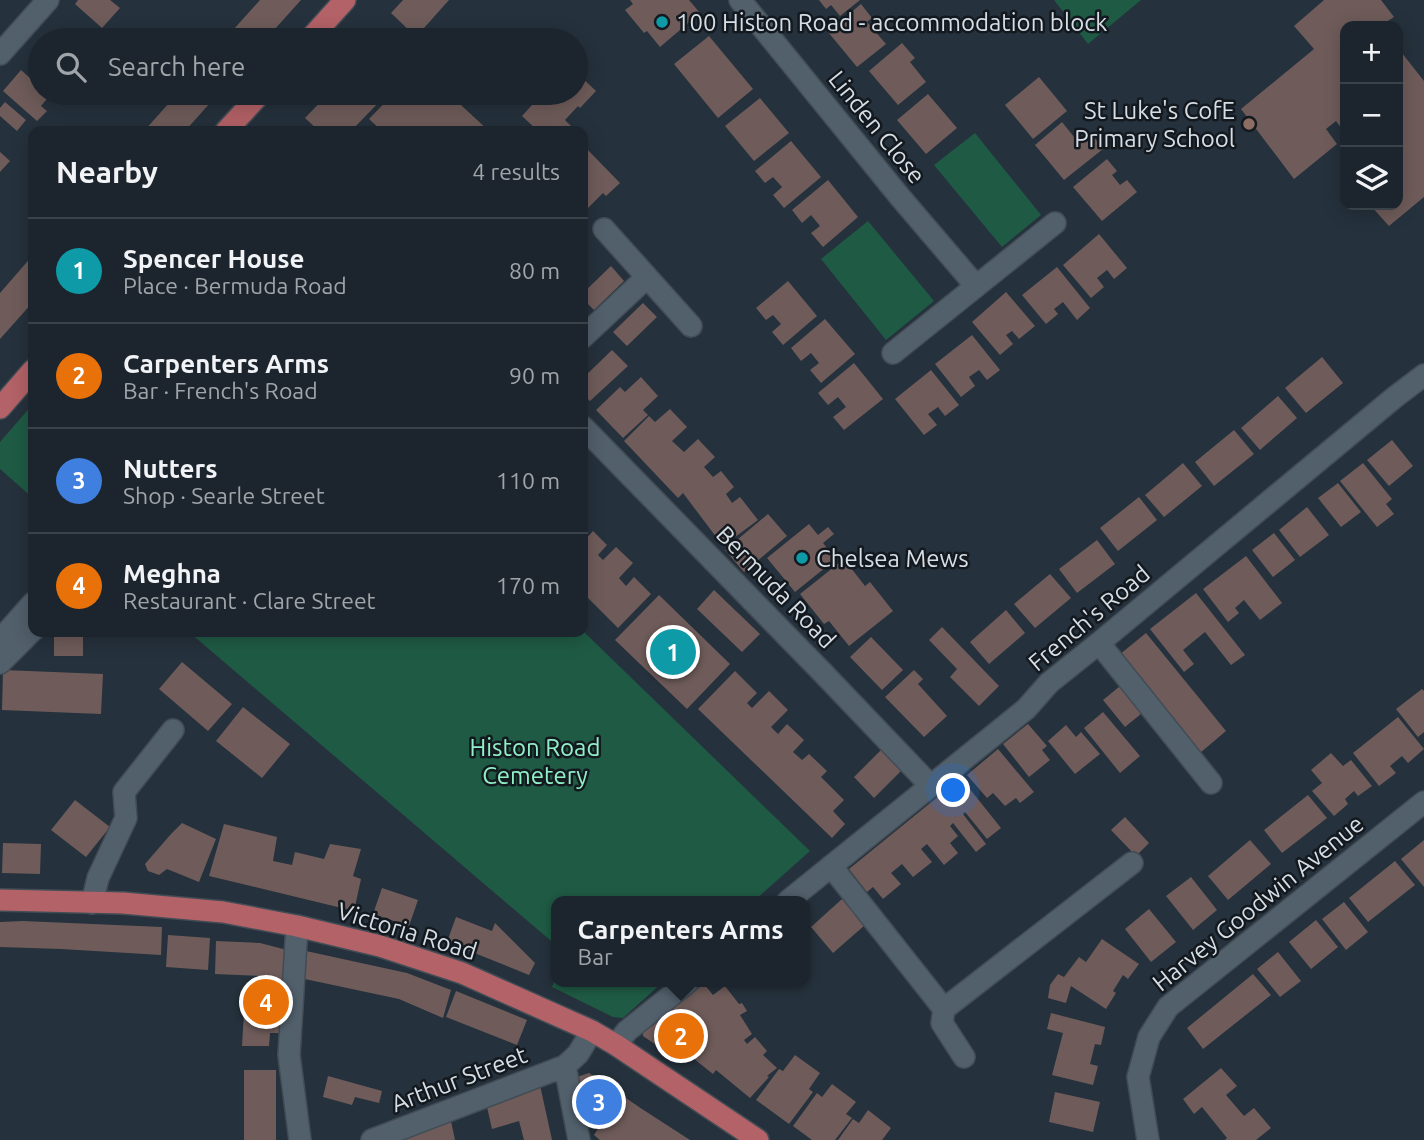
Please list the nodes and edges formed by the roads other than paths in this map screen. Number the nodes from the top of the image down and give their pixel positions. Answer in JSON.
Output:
{"nodes":[{"id":1,"x":48,"y":0,"type":"edge"},
{"id":2,"x":345,"y":0,"type":"edge"},
{"id":3,"x":740,"y":0,"type":"edge"},
{"id":4,"x":320,"y":28,"type":"edge"},
{"id":5,"x":0,"y":54,"type":"edge"},
{"id":6,"x":250,"y":105,"type":"edge"},
{"id":7,"x":231,"y":126,"type":"edge"},
{"id":8,"x":1055,"y":223,"type":"dead end"},
{"id":9,"x":604,"y":229,"type":"dead end"},
{"id":10,"x":647,"y":277,"type":"junction"},
{"id":11,"x":976,"y":286,"type":"junction"},
{"id":12,"x":691,"y":326,"type":"dead end"},
{"id":13,"x":588,"y":332,"type":"edge"},
{"id":14,"x":894,"y":353,"type":"dead end"},
{"id":15,"x":1424,"y":375,"type":"edge"},
{"id":16,"x":28,"y":376,"type":"edge"},
{"id":17,"x":0,"y":408,"type":"edge"},
{"id":18,"x":588,"y":432,"type":"edge"},
{"id":19,"x":28,"y":609,"type":"edge"},
{"id":20,"x":28,"y":635,"type":"edge"},
{"id":21,"x":0,"y":640,"type":"edge"},
{"id":22,"x":1099,"y":643,"type":"junction"},
{"id":23,"x":0,"y":663,"type":"edge"},
{"id":24,"x":173,"y":730,"type":"dead end"},
{"id":25,"x":1211,"y":783,"type":"dead end"},
{"id":26,"x":930,"y":785,"type":"junction"},
{"id":27,"x":1424,"y":802,"type":"edge"},
{"id":28,"x":1132,"y":863,"type":"dead end"},
{"id":29,"x":831,"y":866,"type":"junction"},
{"id":30,"x":794,"y":896,"type":"edge"},
{"id":31,"x":0,"y":900,"type":"edge"},
{"id":32,"x":92,"y":902,"type":"junction"},
{"id":33,"x":297,"y":926,"type":"junction"},
{"id":34,"x":682,"y":987,"type":"edge"},
{"id":35,"x":944,"y":1009,"type":"junction"},
{"id":36,"x":592,"y":1031,"type":"junction"},
{"id":37,"x":616,"y":1045,"type":"junction"},
{"id":38,"x":964,"y":1057,"type":"dead end"},
{"id":39,"x":565,"y":1066,"type":"junction"},
{"id":40,"x":300,"y":1140,"type":"edge"},
{"id":41,"x":372,"y":1140,"type":"edge"},
{"id":42,"x":579,"y":1140,"type":"edge"},
{"id":43,"x":758,"y":1140,"type":"edge"},
{"id":44,"x":1148,"y":1140,"type":"edge"}],
"edges":[{"from":1,"to":5,"type":"street"},
{"from":2,"to":4,"type":"main road"},
{"from":3,"to":11,"type":"street","name":"Linden Close"},
{"from":6,"to":7,"type":"main road"},
{"from":8,"to":11,"type":"street"},
{"from":9,"to":10,"type":"street"},
{"from":10,"to":12,"type":"street"},
{"from":10,"to":13,"type":"street"},
{"from":11,"to":14,"type":"street"},
{"from":15,"to":22,"type":"street","name":"French's Road"},
{"from":16,"to":17,"type":"main road"},
{"from":18,"to":26,"type":"street","name":"Bermuda Road"},
{"from":19,"to":21,"type":"street"},
{"from":20,"to":23,"type":"street"},
{"from":22,"to":25,"type":"street"},
{"from":22,"to":26,"type":"street","name":"French's Road"},
{"from":24,"to":32,"type":"street"},
{"from":26,"to":29,"type":"street","name":"French's Road"},
{"from":27,"to":44,"type":"street","name":"Harvey Goodwin Avenue"},
{"from":28,"to":35,"type":"street"},
{"from":29,"to":30,"type":"street","name":"French's Road"},
{"from":29,"to":35,"type":"street"},
{"from":31,"to":32,"type":"main road","name":"Victoria Road"},
{"from":32,"to":33,"type":"main road","name":"Victoria Road"},
{"from":33,"to":36,"type":"main road","name":"Victoria Road"},
{"from":33,"to":40,"type":"street"},
{"from":34,"to":37,"type":"street"},
{"from":35,"to":38,"type":"street"},
{"from":36,"to":37,"type":"main road","name":"Victoria Road"},
{"from":36,"to":39,"type":"street"},
{"from":37,"to":43,"type":"main road","name":"Victoria Road"},
{"from":39,"to":41,"type":"street","name":"Arthur Street"},
{"from":39,"to":42,"type":"street"}]}
